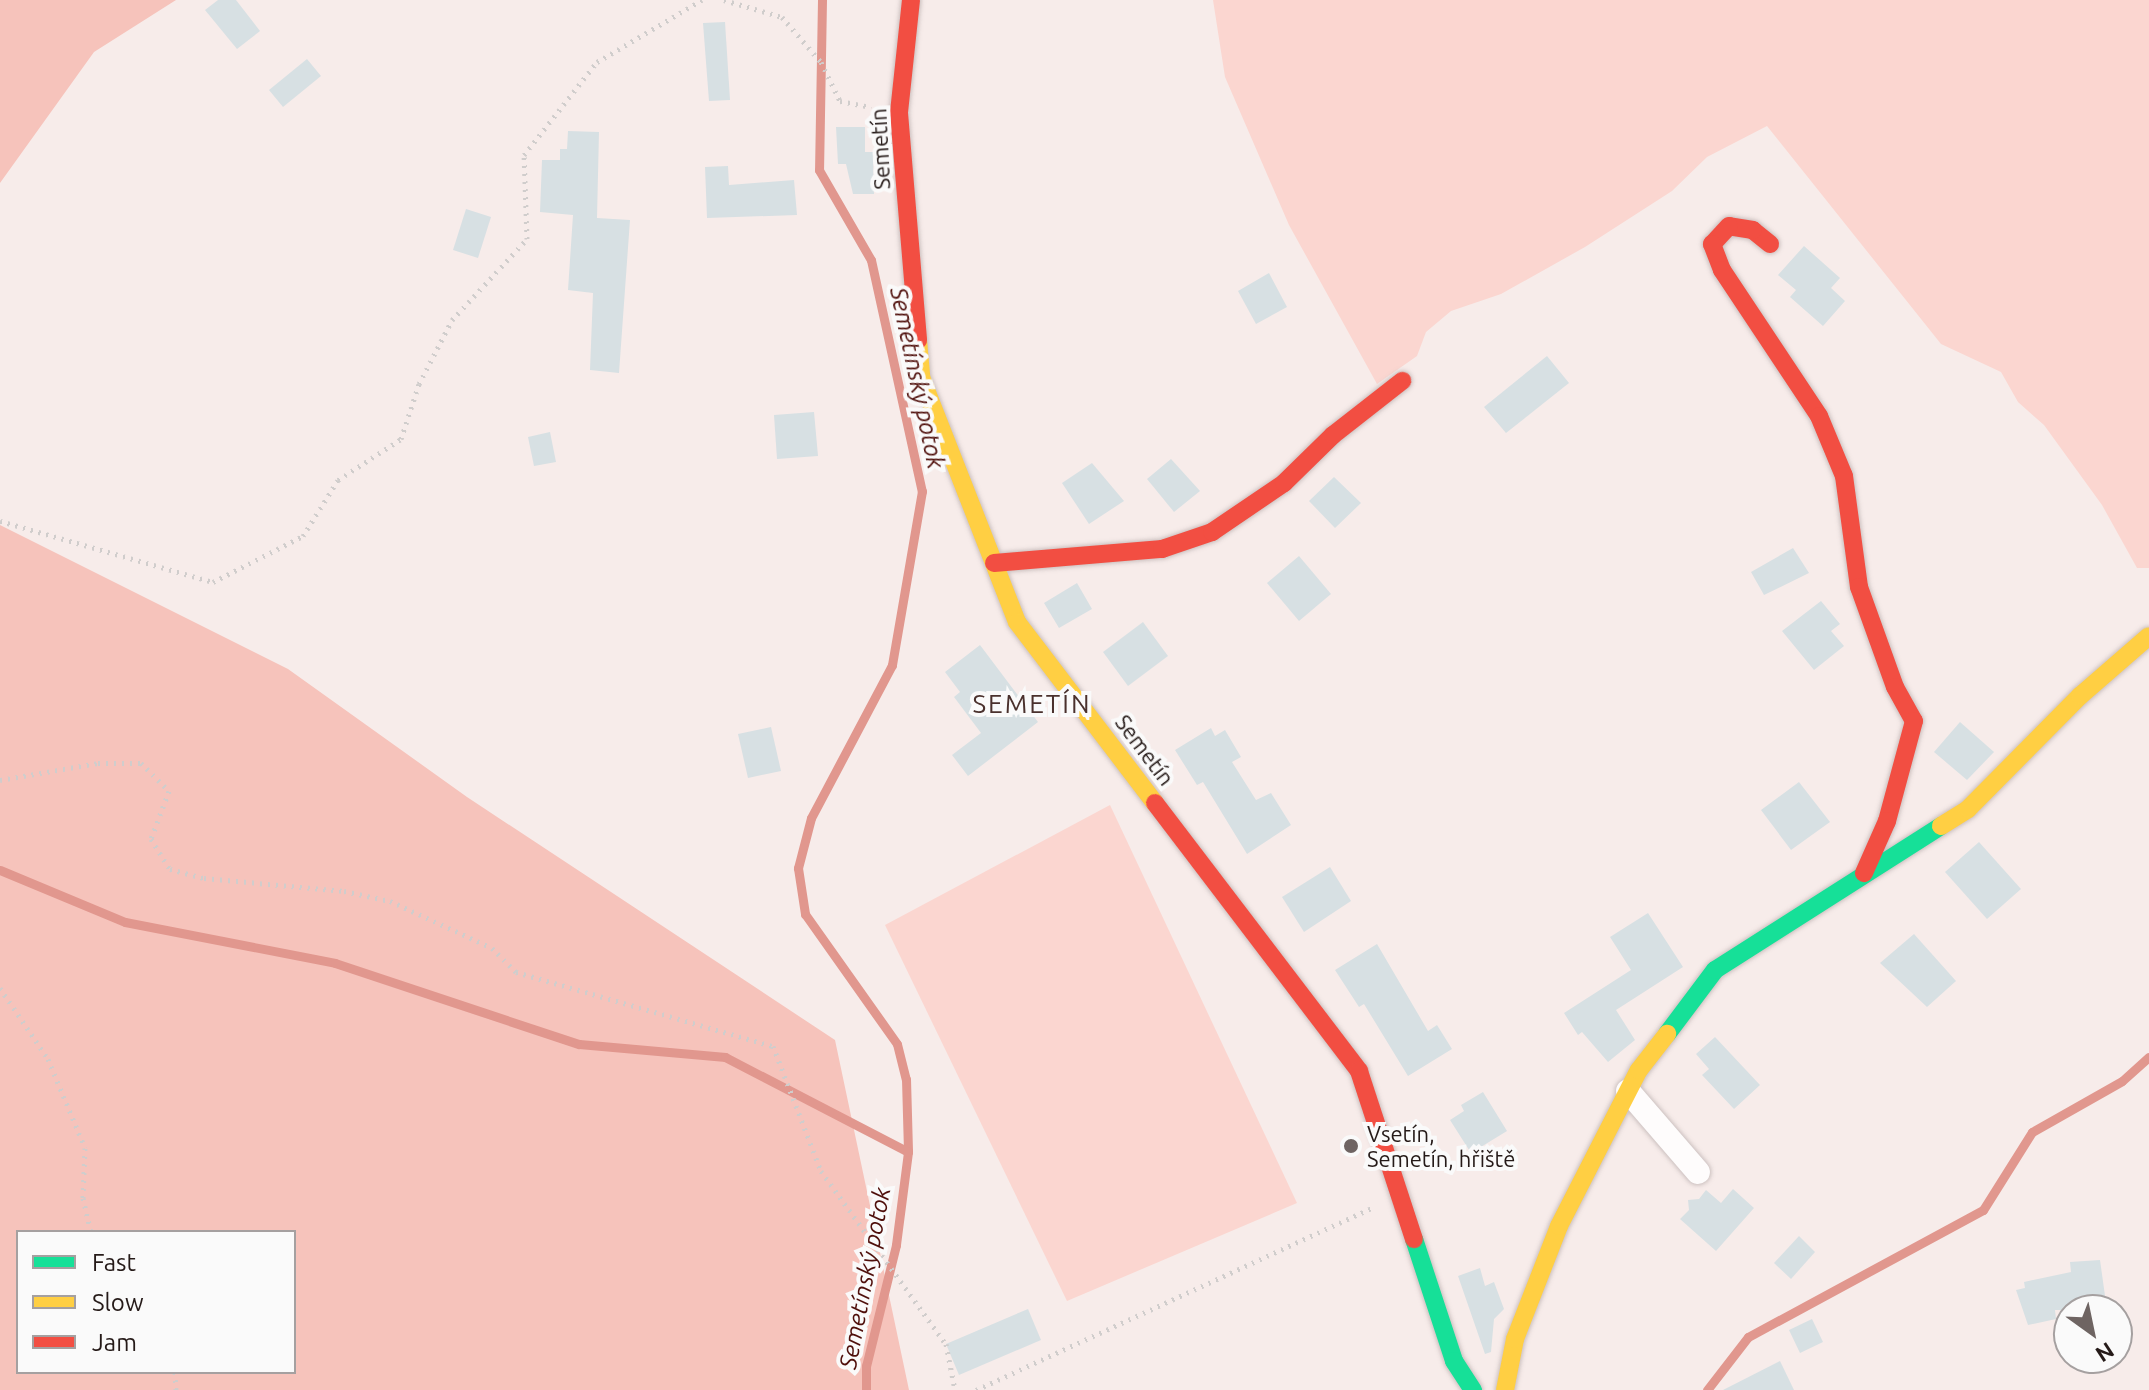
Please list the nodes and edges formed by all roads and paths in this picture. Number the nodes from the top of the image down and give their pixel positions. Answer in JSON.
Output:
{"nodes":[{"id":1,"x":702,"y":0,"type":"edge"},
{"id":2,"x":724,"y":0,"type":"edge"},
{"id":3,"x":911,"y":0,"type":"edge"},
{"id":4,"x":899,"y":113,"type":"junction"},
{"id":5,"x":1770,"y":244,"type":"dead end"},
{"id":6,"x":1402,"y":381,"type":"dead end"},
{"id":7,"x":0,"y":521,"type":"edge"},
{"id":8,"x":994,"y":563,"type":"junction"},
{"id":9,"x":2149,"y":636,"type":"edge"},
{"id":10,"x":0,"y":780,"type":"edge"},
{"id":11,"x":1864,"y":873,"type":"junction"},
{"id":12,"x":0,"y":988,"type":"edge"},
{"id":13,"x":1628,"y":1091,"type":"junction"},
{"id":14,"x":1698,"y":1172,"type":"dead end"},
{"id":15,"x":1399,"y":1195,"type":"junction"},
{"id":16,"x":91,"y":1230,"type":"edge"},
{"id":17,"x":955,"y":1390,"type":"edge"},
{"id":18,"x":976,"y":1390,"type":"edge"},
{"id":19,"x":1473,"y":1390,"type":"edge"},
{"id":20,"x":1505,"y":1390,"type":"edge"}],
"edges":[{"from":1,"to":7,"type":"path"},
{"from":2,"to":4,"type":"path"},
{"from":3,"to":4,"type":"street","name":"Semetín"},
{"from":4,"to":8,"type":"street","name":"Semetín"},
{"from":5,"to":11,"type":"street"},
{"from":6,"to":8,"type":"street"},
{"from":8,"to":15,"type":"street","name":"Semetín"},
{"from":9,"to":11,"type":"street"},
{"from":10,"to":17,"type":"path"},
{"from":11,"to":13,"type":"street"},
{"from":12,"to":16,"type":"path"},
{"from":13,"to":14,"type":"street"},
{"from":13,"to":20,"type":"street"},
{"from":15,"to":18,"type":"path"},
{"from":15,"to":19,"type":"street","name":"Semetín"}]}
